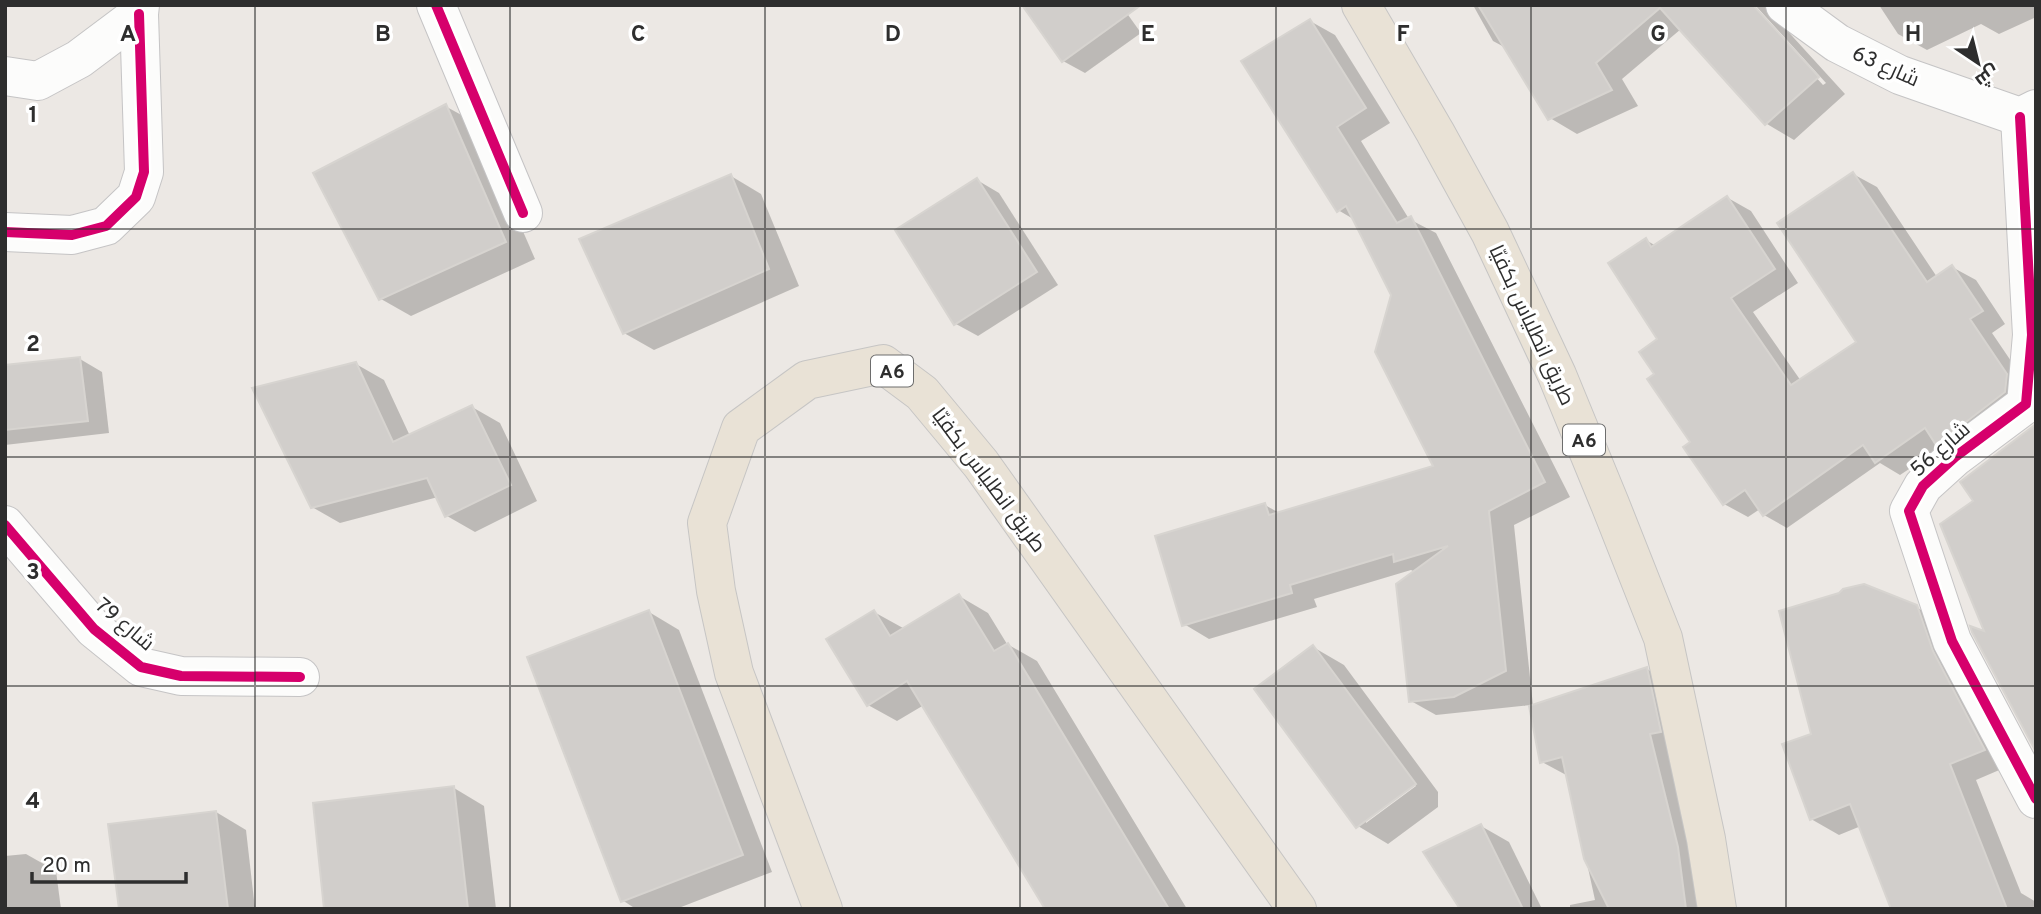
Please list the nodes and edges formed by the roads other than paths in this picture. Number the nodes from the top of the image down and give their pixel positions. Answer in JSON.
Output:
{"nodes":[{"id":1,"x":436,"y":5,"type":"edge"},
{"id":2,"x":1360,"y":5,"type":"edge"},
{"id":3,"x":1785,"y":5,"type":"edge"},
{"id":4,"x":139,"y":9,"type":"edge"},
{"id":5,"x":5,"y":76,"type":"edge"},
{"id":6,"x":2028,"y":113,"type":"edge"},
{"id":7,"x":523,"y":213,"type":"dead end"},
{"id":8,"x":5,"y":232,"type":"edge"},
{"id":9,"x":5,"y":525,"type":"edge"},
{"id":10,"x":300,"y":677,"type":"dead end"},
{"id":11,"x":2036,"y":799,"type":"edge"},
{"id":12,"x":823,"y":909,"type":"edge"},
{"id":13,"x":1297,"y":909,"type":"edge"},
{"id":14,"x":1717,"y":909,"type":"edge"}],
"edges":[{"from":1,"to":7,"type":"street"},
{"from":2,"to":14,"type":"highway","name":"طريق انطلياس بكفيّا","number":"A6"},
{"from":3,"to":6,"type":"street","name":"شارع 63"},
{"from":4,"to":5,"type":"street"},
{"from":4,"to":8,"type":"street"},
{"from":6,"to":11,"type":"street","name":"شارع 56"},
{"from":9,"to":10,"type":"street","name":"شارع 79"},
{"from":12,"to":13,"type":"highway","name":"طريق انطلياس بكفيّا","number":"A6"}]}
